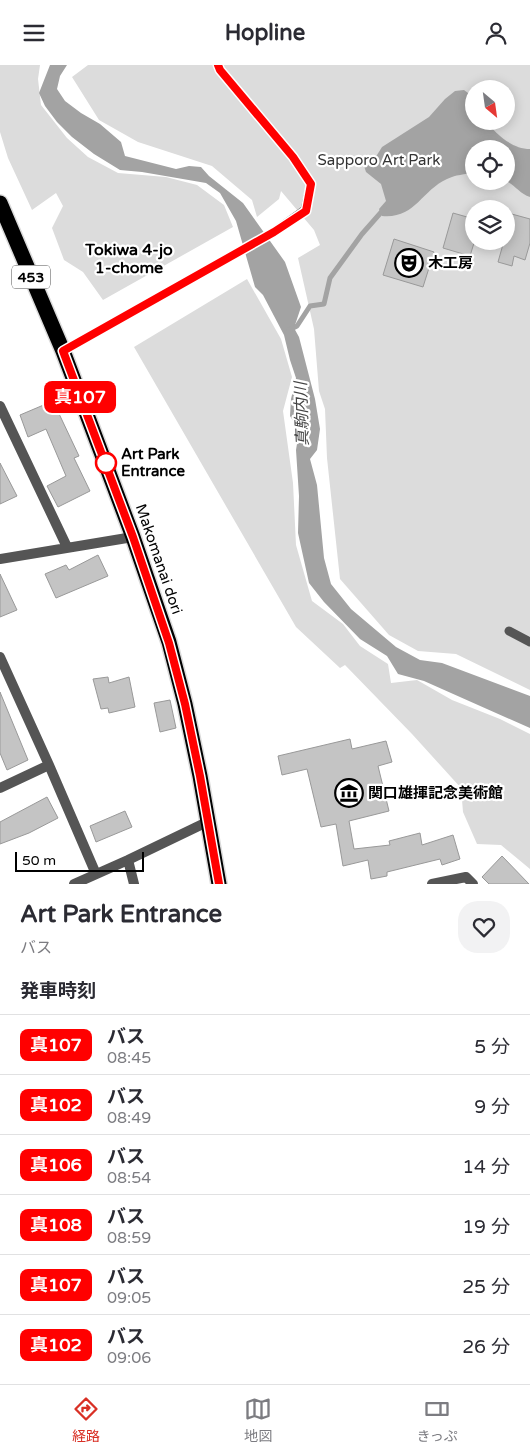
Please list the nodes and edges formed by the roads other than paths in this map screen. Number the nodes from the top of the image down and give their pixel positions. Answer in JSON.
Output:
{"nodes":[{"id":1,"x":218,"y":65,"type":"edge"},
{"id":2,"x":1,"y":211,"type":"edge"},
{"id":3,"x":63,"y":351,"type":"junction"},
{"id":4,"x":0,"y":406,"type":"edge"},
{"id":5,"x":133,"y":537,"type":"junction"},
{"id":6,"x":67,"y":547,"type":"junction"},
{"id":7,"x":0,"y":559,"type":"edge"},
{"id":8,"x":510,"y":631,"type":"dead end"},
{"id":9,"x":530,"y":642,"type":"edge"},
{"id":10,"x":1,"y":662,"type":"edge"},
{"id":11,"x":49,"y":765,"type":"junction"},
{"id":12,"x":0,"y":788,"type":"edge"},
{"id":13,"x":207,"y":822,"type":"junction"},
{"id":14,"x":128,"y":860,"type":"junction"},
{"id":15,"x":96,"y":874,"type":"junction"},
{"id":16,"x":74,"y":884,"type":"edge"},
{"id":17,"x":134,"y":884,"type":"edge"},
{"id":18,"x":219,"y":884,"type":"edge"},
{"id":19,"x":432,"y":884,"type":"edge"},
{"id":20,"x":473,"y":884,"type":"edge"}],
"edges":[{"from":1,"to":3,"type":"lane"},
{"from":2,"to":3,"type":"highway","name":"Makomanai dori","number":"453"},
{"from":3,"to":5,"type":"highway","name":"Makomanai dori","number":"453"},
{"from":4,"to":6,"type":"street"},
{"from":5,"to":6,"type":"street"},
{"from":5,"to":13,"type":"highway","name":"Makomanai dori","number":"453"},
{"from":6,"to":7,"type":"street"},
{"from":8,"to":9,"type":"lane"},
{"from":10,"to":11,"type":"street"},
{"from":11,"to":12,"type":"street"},
{"from":11,"to":15,"type":"street"},
{"from":13,"to":14,"type":"street"},
{"from":13,"to":18,"type":"highway","name":"Makomanai dori","number":"453"},
{"from":14,"to":15,"type":"street"},
{"from":14,"to":17,"type":"street"},
{"from":15,"to":16,"type":"street"},
{"from":19,"to":20,"type":"street"}]}
